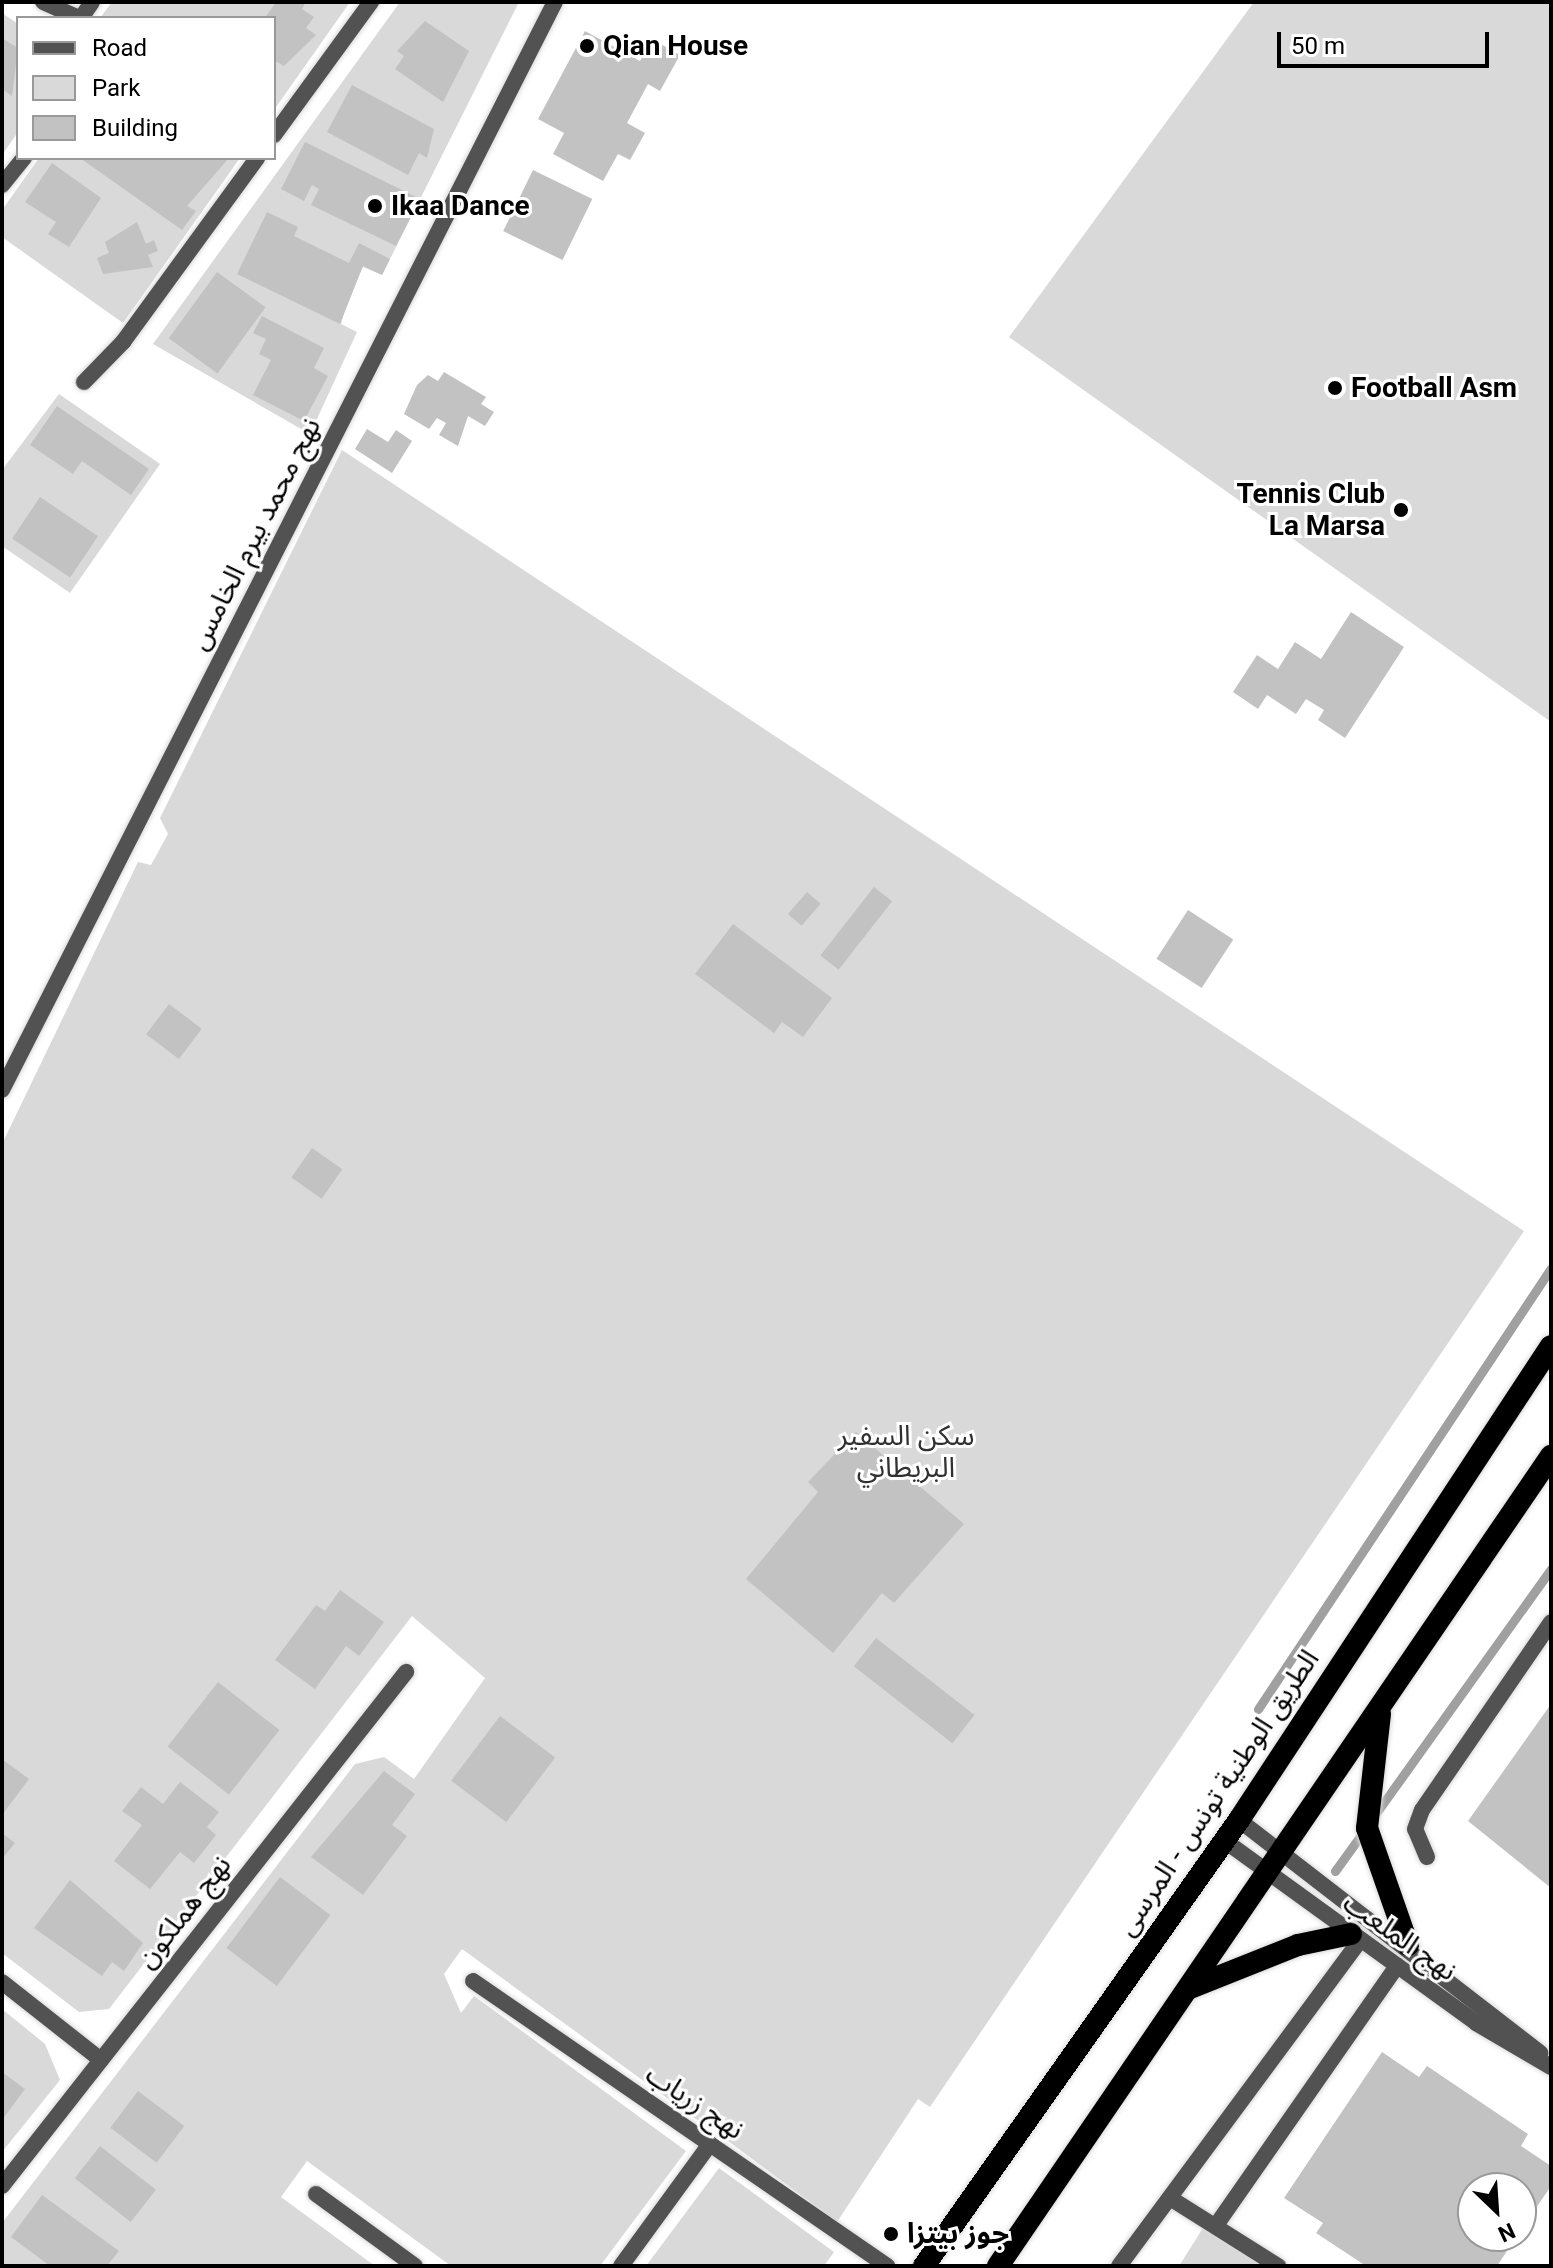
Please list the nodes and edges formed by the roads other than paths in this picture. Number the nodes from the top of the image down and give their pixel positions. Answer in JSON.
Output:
{"nodes":[{"id":1,"x":43,"y":2,"type":"edge"},
{"id":2,"x":371,"y":2,"type":"edge"},
{"id":3,"x":555,"y":2,"type":"edge"},
{"id":4,"x":75,"y":16,"type":"edge"},
{"id":5,"x":276,"y":132,"type":"edge"},
{"id":6,"x":22,"y":160,"type":"edge"},
{"id":7,"x":256,"y":160,"type":"edge"},
{"id":8,"x":2,"y":185,"type":"edge"},
{"id":9,"x":84,"y":382,"type":"dead end"},
{"id":10,"x":4,"y":1080,"type":"edge"},
{"id":11,"x":1551,"y":1346,"type":"edge"},
{"id":12,"x":1551,"y":1456,"type":"edge"},
{"id":13,"x":1551,"y":1622,"type":"edge"},
{"id":14,"x":406,"y":1672,"type":"dead end"},
{"id":15,"x":1380,"y":1711,"type":"junction"},
{"id":16,"x":1239,"y":1820,"type":"junction"},
{"id":17,"x":1225,"y":1841,"type":"junction"},
{"id":18,"x":1283,"y":1855,"type":"junction"},
{"id":19,"x":1427,"y":1857,"type":"dead end"},
{"id":20,"x":1269,"y":1876,"type":"junction"},
{"id":21,"x":1356,"y":1937,"type":"junction"},
{"id":22,"x":1408,"y":1945,"type":"junction"},
{"id":23,"x":1397,"y":1966,"type":"junction"},
{"id":24,"x":473,"y":1981,"type":"dead end"},
{"id":25,"x":2,"y":1982,"type":"edge"},
{"id":26,"x":1189,"y":1989,"type":"junction"},
{"id":27,"x":101,"y":2060,"type":"junction"},
{"id":28,"x":1551,"y":2064,"type":"edge"},
{"id":29,"x":710,"y":2144,"type":"junction"},
{"id":30,"x":2,"y":2186,"type":"edge"},
{"id":31,"x":316,"y":2194,"type":"dead end"},
{"id":32,"x":1170,"y":2198,"type":"junction"},
{"id":33,"x":1217,"y":2224,"type":"junction"},
{"id":34,"x":415,"y":2266,"type":"edge"},
{"id":35,"x":621,"y":2266,"type":"edge"},
{"id":36,"x":887,"y":2266,"type":"edge"},
{"id":37,"x":924,"y":2266,"type":"edge"},
{"id":38,"x":998,"y":2266,"type":"edge"},
{"id":39,"x":1119,"y":2266,"type":"edge"},
{"id":40,"x":1278,"y":2266,"type":"edge"}],
"edges":[{"from":1,"to":4,"type":"street"},
{"from":2,"to":5,"type":"street"},
{"from":3,"to":10,"type":"street","name":"نهج محمد بيرم الخامس"},
{"from":6,"to":8,"type":"street"},
{"from":7,"to":9,"type":"street"},
{"from":11,"to":16,"type":"highway","name":"الطريق الوطنية تونس - المرسى"},
{"from":12,"to":15,"type":"highway"},
{"from":13,"to":19,"type":"street"},
{"from":14,"to":27,"type":"street","name":"نهج هملكون"},
{"from":15,"to":18,"type":"highway"},
{"from":15,"to":22,"type":"highway"},
{"from":16,"to":17,"type":"highway","name":"الطريق الوطنية تونس - المرسى"},
{"from":16,"to":18,"type":"street","name":"نهج الملعب"},
{"from":17,"to":20,"type":"street","name":"نهج الملعب"},
{"from":17,"to":37,"type":"highway","name":"الطريق الوطنية تونس - المرسى"},
{"from":18,"to":20,"type":"highway"},
{"from":18,"to":22,"type":"street","name":"نهج الملعب"},
{"from":20,"to":21,"type":"street","name":"نهج الملعب"},
{"from":20,"to":26,"type":"highway"},
{"from":21,"to":23,"type":"street","name":"نهج الملعب"},
{"from":21,"to":26,"type":"highway"},
{"from":21,"to":32,"type":"street"},
{"from":22,"to":28,"type":"street","name":"نهج الملعب"},
{"from":23,"to":28,"type":"street","name":"نهج الملعب"},
{"from":23,"to":33,"type":"street"},
{"from":24,"to":29,"type":"street","name":"نهج زرياب"},
{"from":25,"to":27,"type":"street"},
{"from":26,"to":38,"type":"highway"},
{"from":27,"to":30,"type":"street","name":"نهج هملكون"},
{"from":29,"to":35,"type":"street"},
{"from":29,"to":36,"type":"street","name":"نهج زرياب"},
{"from":31,"to":34,"type":"street"},
{"from":32,"to":33,"type":"street"},
{"from":32,"to":39,"type":"street"},
{"from":33,"to":40,"type":"street"}]}
